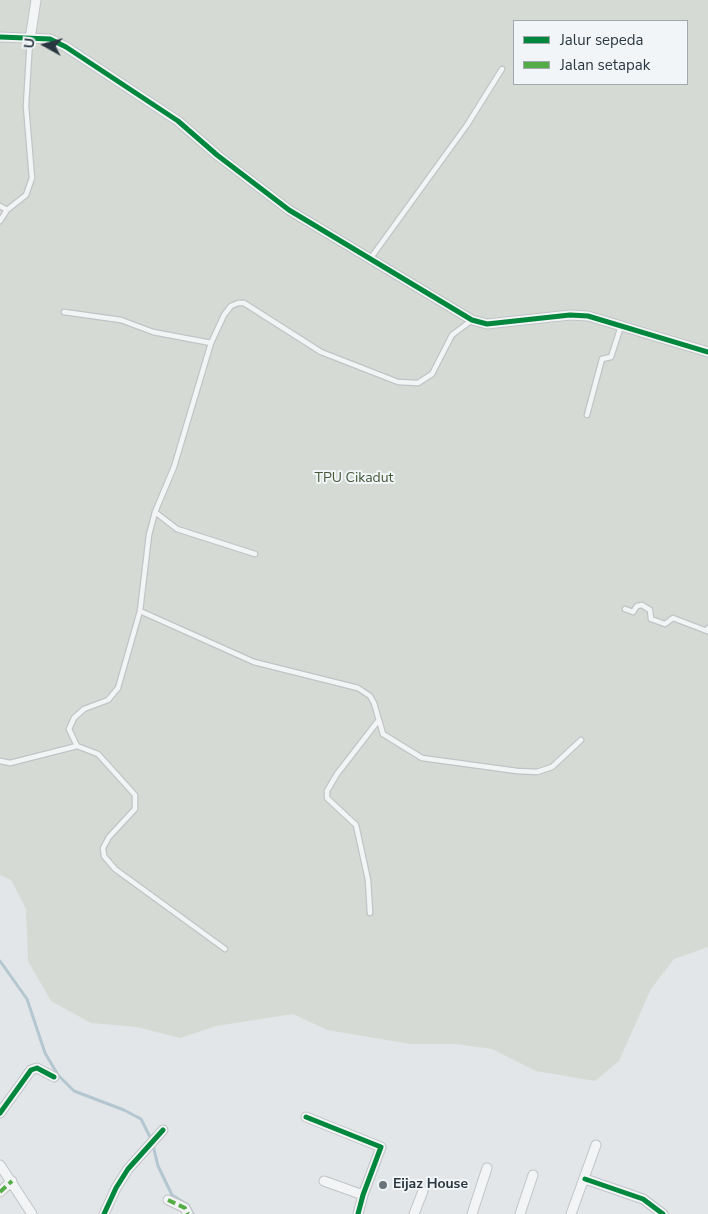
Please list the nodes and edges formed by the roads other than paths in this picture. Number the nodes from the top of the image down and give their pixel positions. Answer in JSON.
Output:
{"nodes":[{"id":1,"x":36,"y":0,"type":"edge"},
{"id":2,"x":0,"y":36,"type":"edge"},
{"id":3,"x":30,"y":39,"type":"junction"},
{"id":4,"x":502,"y":69,"type":"dead end"},
{"id":5,"x":0,"y":206,"type":"edge"},
{"id":6,"x":7,"y":210,"type":"junction"},
{"id":7,"x":0,"y":221,"type":"edge"},
{"id":8,"x":369,"y":260,"type":"junction"},
{"id":9,"x":64,"y":312,"type":"dead end"},
{"id":10,"x":472,"y":320,"type":"junction"},
{"id":11,"x":621,"y":326,"type":"junction"},
{"id":12,"x":211,"y":342,"type":"junction"},
{"id":13,"x":708,"y":352,"type":"edge"},
{"id":14,"x":587,"y":415,"type":"dead end"},
{"id":15,"x":154,"y":512,"type":"junction"},
{"id":16,"x":255,"y":554,"type":"dead end"},
{"id":17,"x":625,"y":609,"type":"dead end"},
{"id":18,"x":140,"y":611,"type":"junction"},
{"id":19,"x":708,"y":630,"type":"edge"},
{"id":20,"x":378,"y":721,"type":"junction"},
{"id":21,"x":580,"y":740,"type":"dead end"},
{"id":22,"x":77,"y":746,"type":"junction"},
{"id":23,"x":0,"y":761,"type":"edge"},
{"id":24,"x":370,"y":913,"type":"dead end"},
{"id":25,"x":225,"y":949,"type":"dead end"},
{"id":26,"x":54,"y":1078,"type":"dead end"},
{"id":27,"x":0,"y":1113,"type":"edge"},
{"id":28,"x":306,"y":1117,"type":"dead end"},
{"id":29,"x":163,"y":1130,"type":"dead end"},
{"id":30,"x":596,"y":1145,"type":"dead end"},
{"id":31,"x":0,"y":1165,"type":"edge"},
{"id":32,"x":487,"y":1168,"type":"dead end"},
{"id":33,"x":533,"y":1175,"type":"dead end"},
{"id":34,"x":585,"y":1179,"type":"junction"},
{"id":35,"x":12,"y":1181,"type":"junction"},
{"id":36,"x":324,"y":1182,"type":"dead end"},
{"id":37,"x":424,"y":1191,"type":"dead end"},
{"id":38,"x":0,"y":1192,"type":"edge"},
{"id":39,"x":363,"y":1196,"type":"junction"},
{"id":40,"x":168,"y":1200,"type":"dead end"},
{"id":41,"x":32,"y":1214,"type":"edge"},
{"id":42,"x":104,"y":1214,"type":"edge"},
{"id":43,"x":188,"y":1214,"type":"edge"},
{"id":44,"x":358,"y":1214,"type":"edge"},
{"id":45,"x":414,"y":1214,"type":"edge"},
{"id":46,"x":472,"y":1214,"type":"edge"},
{"id":47,"x":520,"y":1214,"type":"edge"},
{"id":48,"x":571,"y":1214,"type":"edge"},
{"id":49,"x":662,"y":1214,"type":"edge"}],
"edges":[{"from":1,"to":3,"type":"street"},
{"from":2,"to":3,"type":"street"},
{"from":3,"to":6,"type":"lane"},
{"from":3,"to":8,"type":"street"},
{"from":4,"to":8,"type":"lane"},
{"from":5,"to":6,"type":"lane"},
{"from":6,"to":7,"type":"lane"},
{"from":8,"to":10,"type":"street"},
{"from":9,"to":12,"type":"lane"},
{"from":10,"to":11,"type":"street"},
{"from":10,"to":12,"type":"lane"},
{"from":11,"to":13,"type":"street"},
{"from":11,"to":14,"type":"lane"},
{"from":12,"to":15,"type":"lane"},
{"from":15,"to":16,"type":"lane"},
{"from":15,"to":18,"type":"lane"},
{"from":17,"to":19,"type":"lane"},
{"from":18,"to":20,"type":"lane"},
{"from":18,"to":22,"type":"lane"},
{"from":20,"to":21,"type":"lane"},
{"from":20,"to":24,"type":"lane"},
{"from":22,"to":23,"type":"lane"},
{"from":22,"to":25,"type":"lane"},
{"from":26,"to":27,"type":"street"},
{"from":28,"to":39,"type":"street"},
{"from":29,"to":42,"type":"street"},
{"from":30,"to":34,"type":"street"},
{"from":31,"to":35,"type":"street"},
{"from":32,"to":46,"type":"street"},
{"from":33,"to":47,"type":"street"},
{"from":34,"to":48,"type":"street"},
{"from":34,"to":49,"type":"street"},
{"from":35,"to":38,"type":"street"},
{"from":35,"to":41,"type":"street"},
{"from":36,"to":39,"type":"street"},
{"from":37,"to":45,"type":"street"},
{"from":39,"to":44,"type":"street"},
{"from":40,"to":43,"type":"street"}]}
